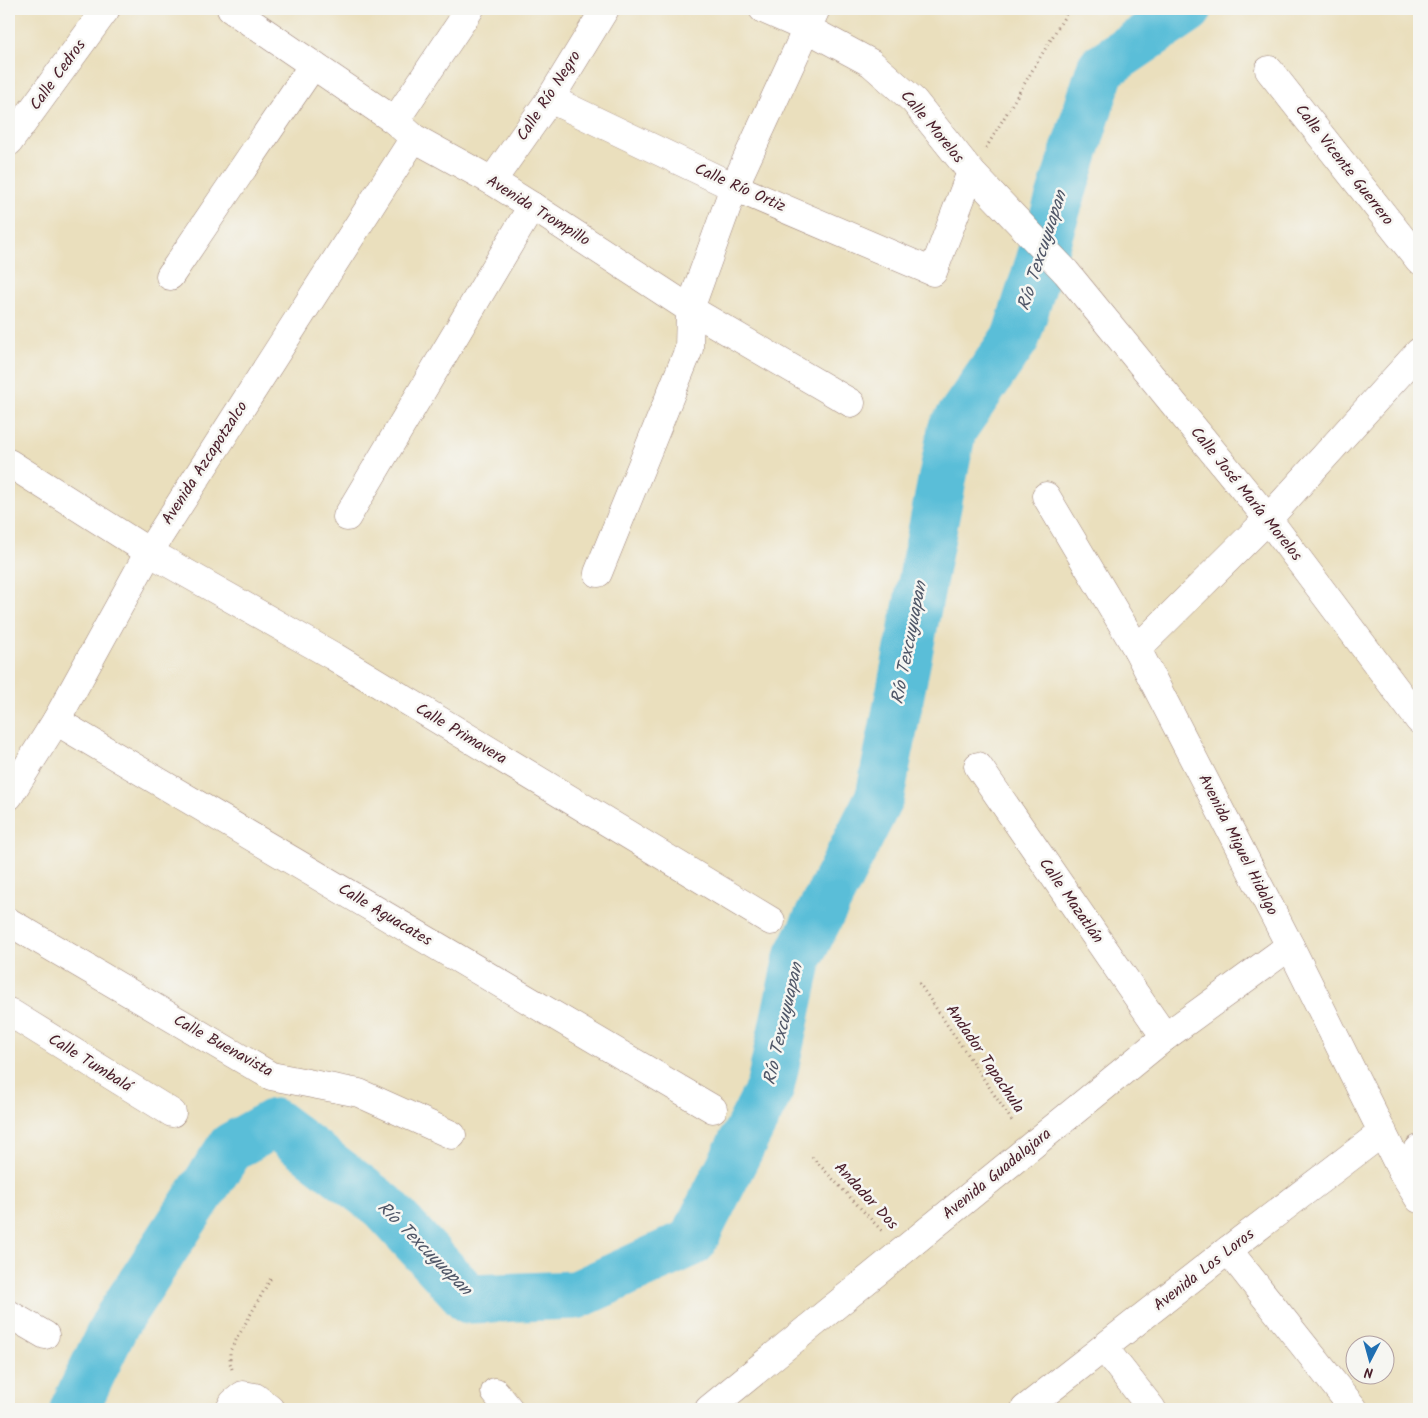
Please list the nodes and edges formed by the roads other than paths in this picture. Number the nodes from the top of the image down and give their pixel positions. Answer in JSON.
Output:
{"nodes":[{"id":1,"x":106,"y":9,"type":"edge"},
{"id":2,"x":231,"y":9,"type":"edge"},
{"id":3,"x":470,"y":9,"type":"edge"},
{"id":4,"x":605,"y":9,"type":"edge"},
{"id":5,"x":763,"y":9,"type":"edge"},
{"id":6,"x":812,"y":19,"type":"edge"},
{"id":7,"x":313,"y":65,"type":"junction"},
{"id":8,"x":1269,"y":70,"type":"dead end"},
{"id":9,"x":550,"y":99,"type":"junction"},
{"id":10,"x":404,"y":129,"type":"junction"},
{"id":11,"x":9,"y":142,"type":"edge"},
{"id":12,"x":971,"y":172,"type":"junction"},
{"id":13,"x":492,"y":181,"type":"junction"},
{"id":14,"x":734,"y":187,"type":"junction"},
{"id":15,"x":532,"y":206,"type":"junction"},
{"id":16,"x":1419,"y":260,"type":"edge"},
{"id":17,"x":933,"y":272,"type":"joint"},
{"id":18,"x":1066,"y":272,"type":"joint"},
{"id":19,"x":170,"y":276,"type":"dead end"},
{"id":20,"x":690,"y":309,"type":"junction"},
{"id":21,"x":1419,"y":352,"type":"edge"},
{"id":22,"x":851,"y":403,"type":"dead end"},
{"id":23,"x":9,"y":463,"type":"edge"},
{"id":24,"x":1046,"y":496,"type":"dead end"},
{"id":25,"x":347,"y":517,"type":"dead end"},
{"id":26,"x":1268,"y":519,"type":"junction"},
{"id":27,"x":149,"y":552,"type":"junction"},
{"id":28,"x":598,"y":573,"type":"dead end"},
{"id":29,"x":1136,"y":649,"type":"junction"},
{"id":30,"x":1419,"y":720,"type":"edge"},
{"id":31,"x":56,"y":721,"type":"junction"},
{"id":32,"x":978,"y":766,"type":"dead end"},
{"id":33,"x":12,"y":783,"type":"edge"},
{"id":34,"x":771,"y":921,"type":"dead end"},
{"id":35,"x":9,"y":922,"type":"edge"},
{"id":36,"x":1290,"y":946,"type":"junction"},
{"id":37,"x":9,"y":1012,"type":"edge"},
{"id":38,"x":1165,"y":1037,"type":"junction"},
{"id":39,"x":713,"y":1109,"type":"dead end"},
{"id":40,"x":172,"y":1113,"type":"dead end"},
{"id":41,"x":1383,"y":1132,"type":"junction"},
{"id":42,"x":452,"y":1136,"type":"dead end"},
{"id":43,"x":1419,"y":1149,"type":"edge"},
{"id":44,"x":1401,"y":1170,"type":"junction"},
{"id":45,"x":1419,"y":1199,"type":"edge"},
{"id":46,"x":1228,"y":1250,"type":"junction"},
{"id":47,"x":9,"y":1314,"type":"edge"},
{"id":48,"x":45,"y":1335,"type":"dead end"},
{"id":49,"x":1104,"y":1348,"type":"junction"},
{"id":50,"x":236,"y":1402,"type":"edge"},
{"id":51,"x":270,"y":1409,"type":"edge"},
{"id":52,"x":709,"y":1409,"type":"edge"},
{"id":53,"x":1025,"y":1409,"type":"edge"},
{"id":54,"x":1152,"y":1409,"type":"edge"},
{"id":55,"x":1354,"y":1409,"type":"edge"}],
"edges":[{"from":1,"to":11,"type":"street","name":"Calle Cedros"},
{"from":2,"to":7,"type":"street","name":"Avenida Trompillo"},
{"from":3,"to":10,"type":"street","name":"Avenida Azcapotzalco"},
{"from":4,"to":9,"type":"street","name":"Calle Río Negro"},
{"from":5,"to":6,"type":"street","name":"Calle Morelos"},
{"from":6,"to":12,"type":"street","name":"Calle Morelos"},
{"from":6,"to":14,"type":"street"},
{"from":7,"to":10,"type":"street","name":"Avenida Trompillo"},
{"from":7,"to":19,"type":"street"},
{"from":8,"to":16,"type":"street","name":"Calle Vicente Guerrero"},
{"from":9,"to":13,"type":"street","name":"Calle Río Negro"},
{"from":9,"to":14,"type":"street","name":"Calle Río Ortiz"},
{"from":10,"to":13,"type":"street","name":"Avenida Trompillo"},
{"from":10,"to":27,"type":"street","name":"Avenida Azcapotzalco"},
{"from":12,"to":17,"type":"street","name":"Calle Morelos"},
{"from":12,"to":18,"type":"street","name":"Calle Morelos"},
{"from":13,"to":15,"type":"street","name":"Avenida Trompillo"},
{"from":14,"to":17,"type":"street","name":"Calle Río Ortiz"},
{"from":14,"to":20,"type":"street"},
{"from":15,"to":20,"type":"street","name":"Avenida Trompillo"},
{"from":15,"to":25,"type":"street"},
{"from":18,"to":26,"type":"street","name":"Calle José María Morelos"},
{"from":20,"to":22,"type":"street","name":"Avenida Trompillo"},
{"from":20,"to":28,"type":"street"},
{"from":21,"to":26,"type":"street"},
{"from":23,"to":27,"type":"street","name":"Calle Primavera"},
{"from":24,"to":29,"type":"street","name":"Avenida Miguel Hidalgo"},
{"from":26,"to":29,"type":"street"},
{"from":26,"to":30,"type":"street","name":"Calle José María Morelos"},
{"from":27,"to":31,"type":"street","name":"Avenida Azcapotzalco"},
{"from":27,"to":34,"type":"street","name":"Calle Primavera"},
{"from":29,"to":36,"type":"street","name":"Avenida Miguel Hidalgo"},
{"from":31,"to":33,"type":"street","name":"Avenida Azcapotzalco"},
{"from":31,"to":39,"type":"street","name":"Calle Aguacates"},
{"from":32,"to":38,"type":"street","name":"Calle Mazatlán"},
{"from":35,"to":42,"type":"street","name":"Calle Buenavista"},
{"from":36,"to":38,"type":"street","name":"Avenida Guadalajara"},
{"from":36,"to":41,"type":"street","name":"Avenida Miguel Hidalgo"},
{"from":37,"to":40,"type":"street","name":"Calle Tumbalá"},
{"from":38,"to":52,"type":"street","name":"Avenida Guadalajara"},
{"from":41,"to":44,"type":"street","name":"Avenida Miguel Hidalgo"},
{"from":41,"to":46,"type":"street","name":"Avenida Los Loros"},
{"from":43,"to":44,"type":"street"},
{"from":44,"to":45,"type":"street","name":"Avenida Miguel Hidalgo"},
{"from":46,"to":49,"type":"street","name":"Avenida Los Loros"},
{"from":46,"to":55,"type":"street"},
{"from":47,"to":48,"type":"street"},
{"from":49,"to":53,"type":"street","name":"Avenida Los Loros"},
{"from":49,"to":54,"type":"street"},
{"from":50,"to":51,"type":"street"}]}
